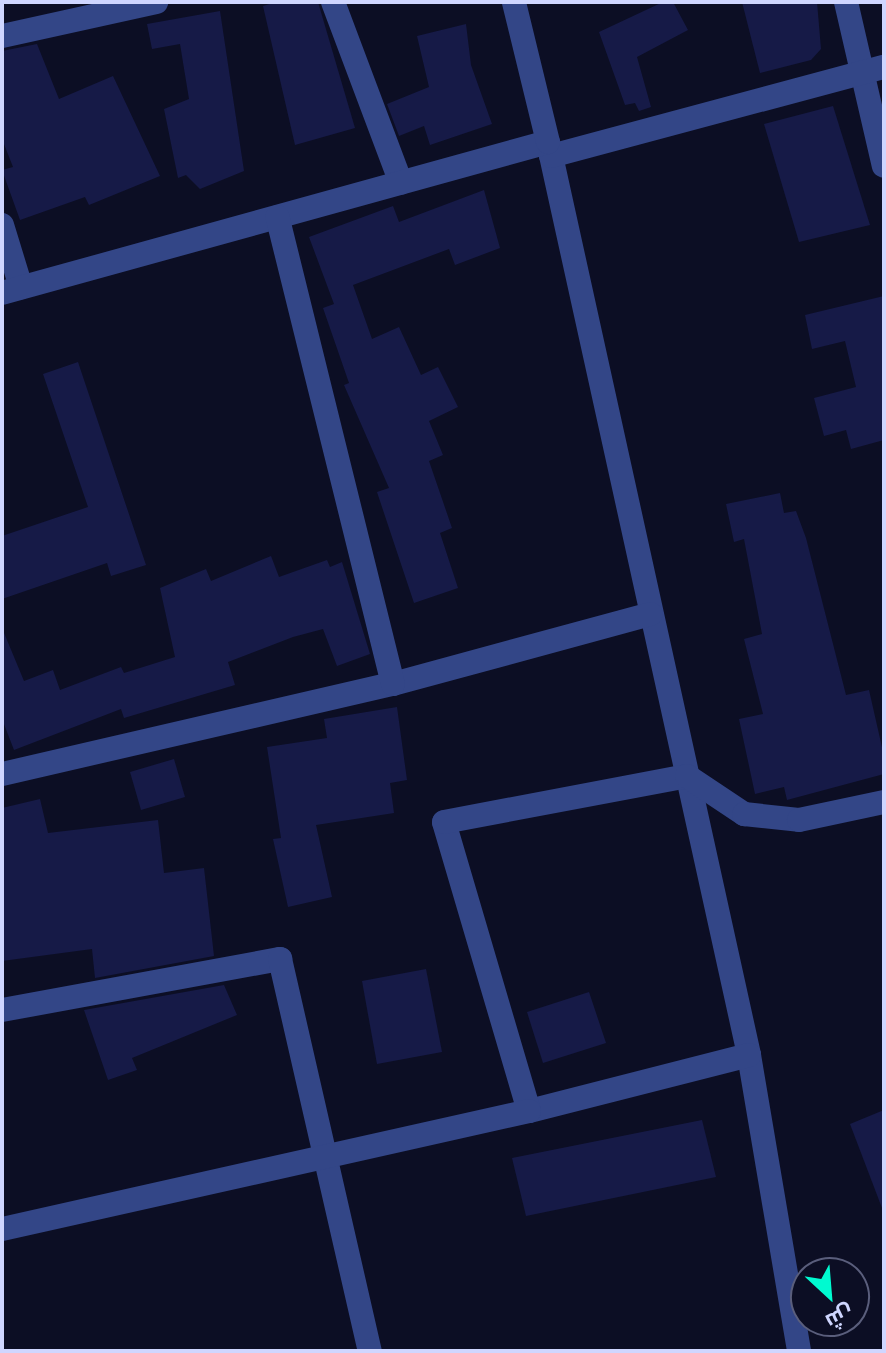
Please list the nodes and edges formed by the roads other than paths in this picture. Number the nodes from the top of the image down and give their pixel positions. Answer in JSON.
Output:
{"nodes":[{"id":1,"x":156,"y":2,"type":"edge"},
{"id":2,"x":333,"y":2,"type":"edge"},
{"id":3,"x":514,"y":2,"type":"edge"},
{"id":4,"x":846,"y":2,"type":"edge"},
{"id":5,"x":2,"y":36,"type":"edge"},
{"id":6,"x":884,"y":67,"type":"edge"},
{"id":7,"x":862,"y":78,"type":"junction"},
{"id":8,"x":549,"y":149,"type":"junction"},
{"id":9,"x":884,"y":166,"type":"edge"},
{"id":10,"x":401,"y":183,"type":"junction"},
{"id":11,"x":277,"y":217,"type":"junction"},
{"id":12,"x":2,"y":225,"type":"edge"},
{"id":13,"x":12,"y":290,"type":"edge"},
{"id":14,"x":651,"y":614,"type":"junction"},
{"id":15,"x":393,"y":684,"type":"junction"},
{"id":16,"x":2,"y":774,"type":"edge"},
{"id":17,"x":687,"y":776,"type":"junction"},
{"id":18,"x":884,"y":802,"type":"edge"},
{"id":19,"x":2,"y":1010,"type":"edge"},
{"id":20,"x":749,"y":1055,"type":"junction"},
{"id":21,"x":529,"y":1111,"type":"junction"},
{"id":22,"x":326,"y":1155,"type":"junction"},
{"id":23,"x":2,"y":1229,"type":"edge"},
{"id":24,"x":370,"y":1351,"type":"edge"},
{"id":25,"x":799,"y":1351,"type":"edge"}],
"edges":[{"from":1,"to":5,"type":"street"},
{"from":2,"to":10,"type":"street"},
{"from":3,"to":8,"type":"street"},
{"from":4,"to":7,"type":"street"},
{"from":6,"to":7,"type":"street"},
{"from":7,"to":8,"type":"street"},
{"from":7,"to":9,"type":"street"},
{"from":8,"to":10,"type":"street"},
{"from":8,"to":14,"type":"street"},
{"from":10,"to":11,"type":"street"},
{"from":11,"to":13,"type":"street"},
{"from":11,"to":15,"type":"street"},
{"from":12,"to":13,"type":"street"},
{"from":14,"to":15,"type":"street"},
{"from":14,"to":17,"type":"street"},
{"from":15,"to":16,"type":"street"},
{"from":17,"to":18,"type":"street"},
{"from":17,"to":20,"type":"street"},
{"from":17,"to":21,"type":"street"},
{"from":19,"to":22,"type":"street"},
{"from":20,"to":21,"type":"street"},
{"from":20,"to":25,"type":"street"},
{"from":21,"to":22,"type":"street"},
{"from":22,"to":23,"type":"street"},
{"from":22,"to":24,"type":"street"}]}
